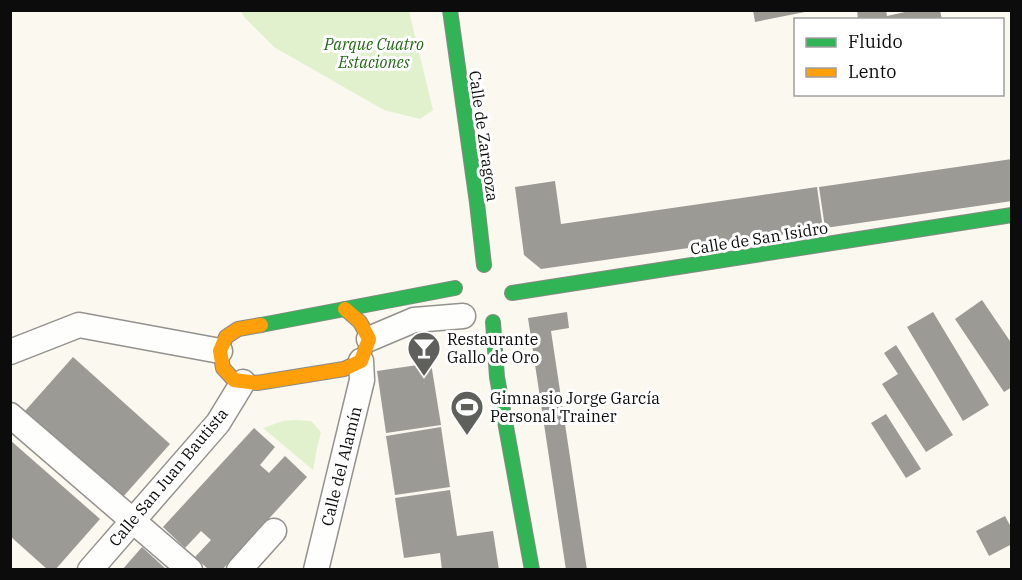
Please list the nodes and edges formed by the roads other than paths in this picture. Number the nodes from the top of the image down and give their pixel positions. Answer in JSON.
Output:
{"nodes":[{"id":1,"x":450,"y":11,"type":"edge"},
{"id":2,"x":1011,"y":215,"type":"edge"},
{"id":3,"x":498,"y":269,"type":"dead end"},
{"id":4,"x":467,"y":275,"type":"junction"},
{"id":5,"x":345,"y":309,"type":"junction"},
{"id":6,"x":493,"y":310,"type":"junction"},
{"id":7,"x":369,"y":339,"type":"junction"},
{"id":8,"x":220,"y":351,"type":"junction"},
{"id":9,"x":10,"y":352,"type":"edge"},
{"id":10,"x":361,"y":361,"type":"junction"},
{"id":11,"x":243,"y":382,"type":"junction"},
{"id":12,"x":10,"y":415,"type":"edge"},
{"id":13,"x":133,"y":520,"type":"junction"},
{"id":14,"x":274,"y":531,"type":"dead end"},
{"id":15,"x":90,"y":570,"type":"edge"},
{"id":16,"x":190,"y":570,"type":"edge"},
{"id":17,"x":239,"y":570,"type":"edge"},
{"id":18,"x":316,"y":570,"type":"edge"},
{"id":19,"x":532,"y":570,"type":"edge"}],
"edges":[{"from":1,"to":4,"type":"street","name":"Calle de Zaragoza"},
{"from":2,"to":6,"type":"street","name":"Calle de San Isidro"},
{"from":3,"to":4,"type":"street"},
{"from":4,"to":5,"type":"street"},
{"from":4,"to":6,"type":"street","name":"Calle de Zaragoza"},
{"from":5,"to":7,"type":"street"},
{"from":5,"to":8,"type":"street"},
{"from":6,"to":7,"type":"street"},
{"from":6,"to":19,"type":"street"},
{"from":7,"to":10,"type":"street"},
{"from":8,"to":9,"type":"street"},
{"from":8,"to":11,"type":"street"},
{"from":10,"to":11,"type":"street"},
{"from":10,"to":18,"type":"street","name":"Calle del Alamín"},
{"from":11,"to":13,"type":"street","name":"Calle San Juan Bautista"},
{"from":12,"to":13,"type":"street"},
{"from":13,"to":15,"type":"street","name":"Calle San Juan Bautista"},
{"from":13,"to":16,"type":"street"},
{"from":14,"to":17,"type":"street"}]}
